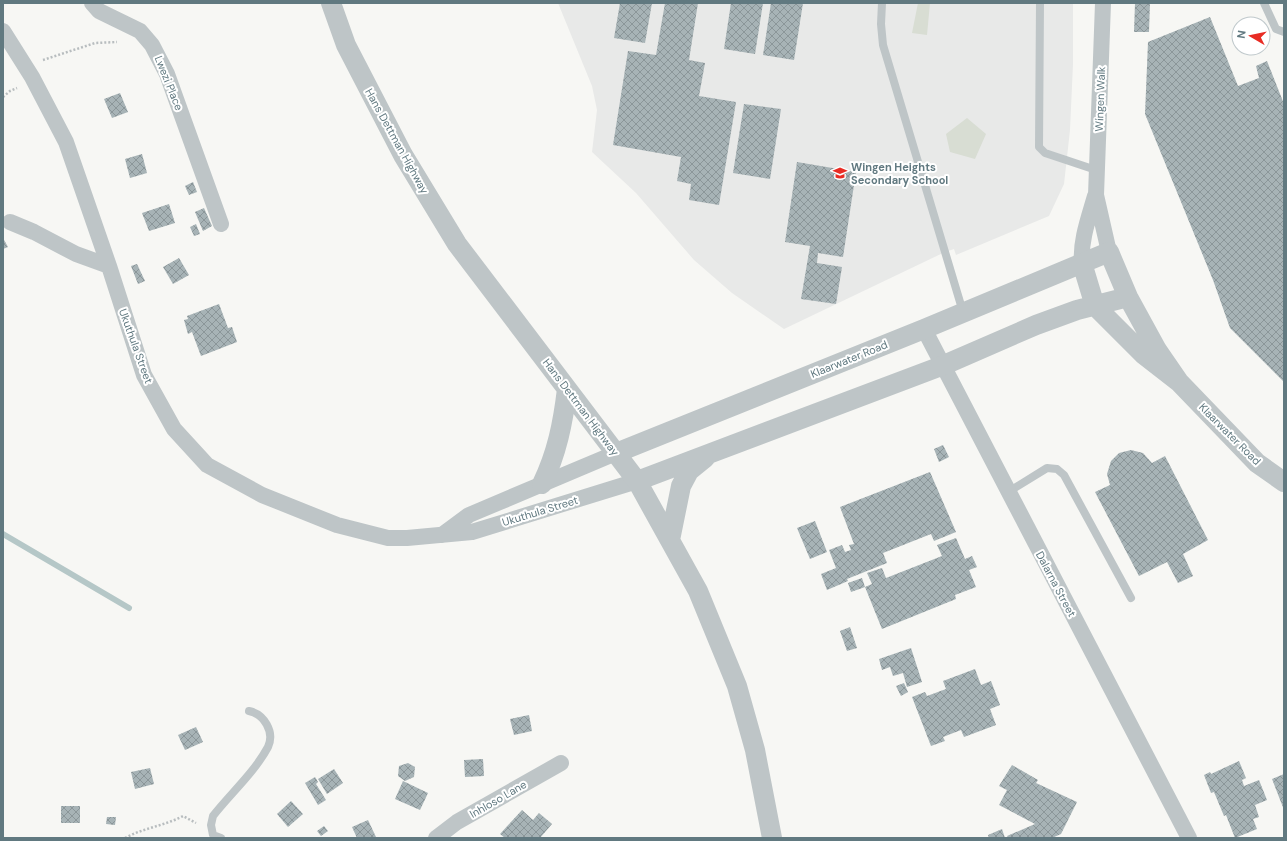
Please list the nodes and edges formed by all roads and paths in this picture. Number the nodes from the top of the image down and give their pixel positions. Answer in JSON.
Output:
{"nodes":[{"id":1,"x":92,"y":3,"type":"edge"},
{"id":2,"x":331,"y":3,"type":"edge"},
{"id":3,"x":882,"y":3,"type":"edge"},
{"id":4,"x":1040,"y":3,"type":"edge"},
{"id":5,"x":1103,"y":3,"type":"edge"},
{"id":6,"x":1264,"y":3,"type":"edge"},
{"id":7,"x":3,"y":31,"type":"edge"},
{"id":8,"x":1284,"y":32,"type":"edge"},
{"id":9,"x":118,"y":42,"type":"dead end"},
{"id":10,"x":25,"y":66,"type":"junction"},
{"id":11,"x":1096,"y":170,"type":"junction"},
{"id":12,"x":1096,"y":195,"type":"junction"},
{"id":13,"x":10,"y":222,"type":"dead end"},
{"id":14,"x":221,"y":224,"type":"dead end"},
{"id":15,"x":1109,"y":252,"type":"junction"},
{"id":16,"x":1082,"y":263,"type":"junction"},
{"id":17,"x":109,"y":266,"type":"junction"},
{"id":18,"x":1128,"y":297,"type":"junction"},
{"id":19,"x":1095,"y":306,"type":"junction"},
{"id":20,"x":963,"y":313,"type":"junction"},
{"id":21,"x":924,"y":329,"type":"junction"},
{"id":22,"x":944,"y":365,"type":"junction"},
{"id":23,"x":1179,"y":382,"type":"junction"},
{"id":24,"x":567,"y":389,"type":"junction"},
{"id":25,"x":713,"y":451,"type":"junction"},
{"id":26,"x":616,"y":453,"type":"junction"},
{"id":27,"x":637,"y":481,"type":"junction"},
{"id":28,"x":1284,"y":482,"type":"edge"},
{"id":29,"x":542,"y":484,"type":"junction"},
{"id":30,"x":1008,"y":492,"type":"junction"},
{"id":31,"x":442,"y":535,"type":"junction"},
{"id":32,"x":670,"y":540,"type":"junction"},
{"id":33,"x":1131,"y":598,"type":"dead end"},
{"id":34,"x":249,"y":711,"type":"dead end"},
{"id":35,"x":561,"y":763,"type":"dead end"},
{"id":36,"x":217,"y":836,"type":"edge"},
{"id":37,"x":125,"y":838,"type":"edge"},
{"id":38,"x":436,"y":838,"type":"edge"},
{"id":39,"x":772,"y":838,"type":"edge"},
{"id":40,"x":1189,"y":838,"type":"edge"}],
"edges":[{"from":1,"to":14,"type":"street","name":"Lwezi Place"},
{"from":2,"to":24,"type":"street","name":"Hans Dettman Highway"},
{"from":3,"to":20,"type":"lane"},
{"from":4,"to":11,"type":"lane"},
{"from":5,"to":11,"type":"street","name":"Wingen Walk"},
{"from":6,"to":8,"type":"lane"},
{"from":7,"to":10,"type":"street","name":"Ukuthula Street"},
{"from":9,"to":10,"type":"path"},
{"from":10,"to":17,"type":"street","name":"Ukuthula Street"},
{"from":11,"to":12,"type":"street","name":"Wingen Walk"},
{"from":12,"to":15,"type":"street","name":"Wingen Walk"},
{"from":12,"to":16,"type":"street","name":"Wingen Walk"},
{"from":13,"to":17,"type":"street"},
{"from":15,"to":16,"type":"street","name":"Klaarwater Road"},
{"from":15,"to":18,"type":"street","name":"Klaarwater Road"},
{"from":16,"to":19,"type":"street","name":"Klaarwater Road"},
{"from":16,"to":20,"type":"street","name":"Klaarwater Road"},
{"from":17,"to":31,"type":"street","name":"Ukuthula Street"},
{"from":18,"to":19,"type":"street"},
{"from":18,"to":23,"type":"street","name":"Klaarwater Road"},
{"from":19,"to":22,"type":"street"},
{"from":19,"to":23,"type":"street","name":"Klaarwater Road"},
{"from":20,"to":21,"type":"street","name":"Klaarwater Road"},
{"from":21,"to":22,"type":"street","name":"Dalarna Street"},
{"from":21,"to":26,"type":"street","name":"Klaarwater Road"},
{"from":22,"to":25,"type":"street"},
{"from":22,"to":30,"type":"street","name":"Dalarna Street"},
{"from":23,"to":28,"type":"street","name":"Klaarwater Road"},
{"from":24,"to":26,"type":"street","name":"Hans Dettman Highway"},
{"from":24,"to":29,"type":"street"},
{"from":25,"to":27,"type":"street"},
{"from":25,"to":32,"type":"street"},
{"from":26,"to":27,"type":"street","name":"Hans Dettman Highway"},
{"from":26,"to":29,"type":"street","name":"Ukuthula Street"},
{"from":27,"to":31,"type":"street","name":"Ukuthula Street"},
{"from":27,"to":32,"type":"street","name":"Hans Dettman Highway"},
{"from":29,"to":31,"type":"street","name":"Ukuthula Street"},
{"from":30,"to":33,"type":"lane"},
{"from":30,"to":40,"type":"street","name":"Dalarna Street"},
{"from":32,"to":39,"type":"street","name":"Hans Dettman Highway"},
{"from":34,"to":36,"type":"lane"},
{"from":35,"to":38,"type":"street","name":"Inhloso Lane"},
{"from":36,"to":37,"type":"path"}]}
